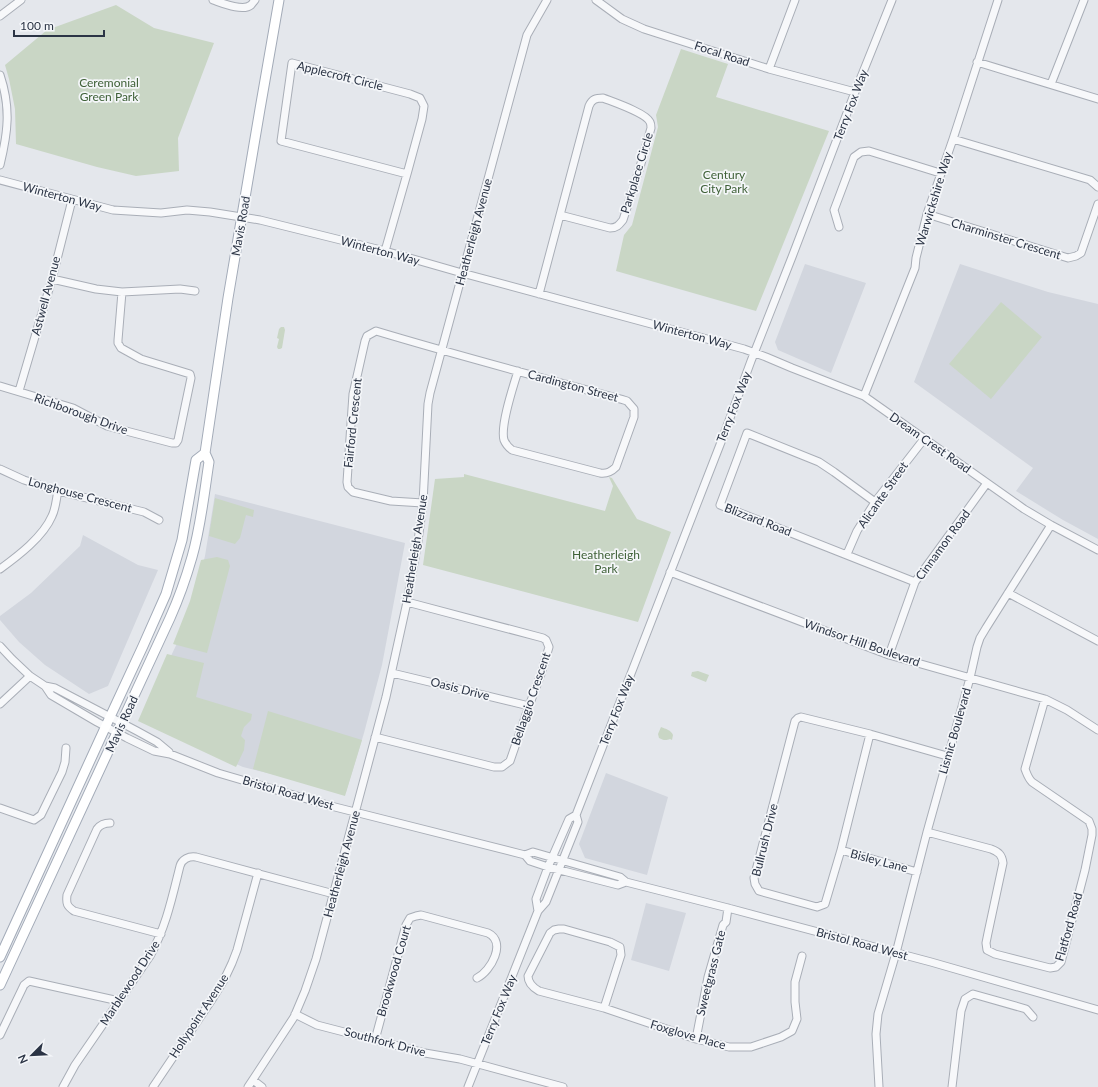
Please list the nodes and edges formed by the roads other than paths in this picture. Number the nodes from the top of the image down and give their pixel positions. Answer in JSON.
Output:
{"nodes":[{"id":1,"x":21,"y":0,"type":"edge"},
{"id":2,"x":213,"y":0,"type":"edge"},
{"id":3,"x":255,"y":0,"type":"edge"},
{"id":4,"x":279,"y":0,"type":"edge"},
{"id":5,"x":547,"y":0,"type":"edge"},
{"id":6,"x":596,"y":0,"type":"edge"},
{"id":7,"x":795,"y":0,"type":"edge"},
{"id":8,"x":892,"y":0,"type":"edge"},
{"id":9,"x":998,"y":0,"type":"edge"},
{"id":10,"x":1084,"y":0,"type":"edge"},
{"id":11,"x":0,"y":16,"type":"edge"},
{"id":12,"x":977,"y":62,"type":"junction"},
{"id":13,"x":769,"y":69,"type":"junction"},
{"id":14,"x":0,"y":75,"type":"edge"},
{"id":15,"x":1051,"y":84,"type":"junction"},
{"id":16,"x":855,"y":92,"type":"junction"},
{"id":17,"x":1098,"y":99,"type":"edge"},
{"id":18,"x":953,"y":139,"type":"junction"},
{"id":19,"x":0,"y":165,"type":"edge"},
{"id":20,"x":940,"y":173,"type":"junction"},
{"id":21,"x":407,"y":174,"type":"junction"},
{"id":22,"x":0,"y":180,"type":"edge"},
{"id":23,"x":1098,"y":187,"type":"edge"},
{"id":24,"x":72,"y":200,"type":"junction"},
{"id":25,"x":1098,"y":204,"type":"edge"},
{"id":26,"x":927,"y":214,"type":"junction"},
{"id":27,"x":560,"y":215,"type":"junction"},
{"id":28,"x":242,"y":217,"type":"junction"},
{"id":29,"x":839,"y":228,"type":"dead end"},
{"id":30,"x":385,"y":251,"type":"junction"},
{"id":31,"x":462,"y":273,"type":"junction"},
{"id":32,"x":52,"y":279,"type":"junction"},
{"id":33,"x":195,"y":291,"type":"dead end"},
{"id":34,"x":122,"y":292,"type":"junction"},
{"id":35,"x":538,"y":294,"type":"junction"},
{"id":36,"x":441,"y":351,"type":"junction"},
{"id":37,"x":754,"y":353,"type":"junction"},
{"id":38,"x":518,"y":371,"type":"junction"},
{"id":39,"x":0,"y":386,"type":"edge"},
{"id":40,"x":19,"y":392,"type":"junction"},
{"id":41,"x":864,"y":396,"type":"junction"},
{"id":42,"x":924,"y":439,"type":"junction"},
{"id":43,"x":205,"y":452,"type":"junction"},
{"id":44,"x":0,"y":468,"type":"edge"},
{"id":45,"x":987,"y":483,"type":"junction"},
{"id":46,"x":58,"y":491,"type":"junction"},
{"id":47,"x":875,"y":502,"type":"junction"},
{"id":48,"x":423,"y":503,"type":"junction"},
{"id":49,"x":159,"y":520,"type":"dead end"},
{"id":50,"x":1051,"y":525,"type":"junction"},
{"id":51,"x":1098,"y":550,"type":"edge"},
{"id":52,"x":847,"y":554,"type":"junction"},
{"id":53,"x":0,"y":569,"type":"edge"},
{"id":54,"x":670,"y":572,"type":"junction"},
{"id":55,"x":915,"y":582,"type":"junction"},
{"id":56,"x":1008,"y":593,"type":"junction"},
{"id":57,"x":407,"y":602,"type":"junction"},
{"id":58,"x":1098,"y":641,"type":"edge"},
{"id":59,"x":0,"y":646,"type":"edge"},
{"id":60,"x":889,"y":655,"type":"junction"},
{"id":61,"x":392,"y":673,"type":"junction"},
{"id":62,"x":30,"y":676,"type":"junction"},
{"id":63,"x":970,"y":678,"type":"junction"},
{"id":64,"x":45,"y":686,"type":"junction"},
{"id":65,"x":1044,"y":699,"type":"junction"},
{"id":66,"x":0,"y":704,"type":"edge"},
{"id":67,"x":529,"y":706,"type":"junction"},
{"id":68,"x":110,"y":717,"type":"junction"},
{"id":69,"x":122,"y":723,"type":"junction"},
{"id":70,"x":105,"y":726,"type":"junction"},
{"id":71,"x":1098,"y":730,"type":"edge"},
{"id":72,"x":117,"y":733,"type":"junction"},
{"id":73,"x":870,"y":734,"type":"junction"},
{"id":74,"x":375,"y":737,"type":"junction"},
{"id":75,"x":66,"y":748,"type":"dead end"},
{"id":76,"x":170,"y":754,"type":"junction"},
{"id":77,"x":947,"y":756,"type":"junction"},
{"id":78,"x":0,"y":808,"type":"edge"},
{"id":79,"x":356,"y":813,"type":"junction"},
{"id":80,"x":576,"y":815,"type":"junction"},
{"id":81,"x":110,"y":823,"type":"dead end"},
{"id":82,"x":927,"y":832,"type":"junction"},
{"id":83,"x":840,"y":850,"type":"junction"},
{"id":84,"x":525,"y":855,"type":"junction"},
{"id":85,"x":552,"y":858,"type":"junction"},
{"id":86,"x":562,"y":860,"type":"junction"},
{"id":87,"x":548,"y":867,"type":"junction"},
{"id":88,"x":559,"y":870,"type":"junction"},
{"id":89,"x":917,"y":872,"type":"junction"},
{"id":90,"x":258,"y":873,"type":"junction"},
{"id":91,"x":626,"y":882,"type":"junction"},
{"id":92,"x":334,"y":894,"type":"junction"},
{"id":93,"x":728,"y":908,"type":"junction"},
{"id":94,"x":538,"y":911,"type":"junction"},
{"id":95,"x":161,"y":934,"type":"junction"},
{"id":96,"x":896,"y":953,"type":"junction"},
{"id":97,"x":802,"y":956,"type":"dead end"},
{"id":98,"x":0,"y":957,"type":"edge"},
{"id":99,"x":477,"y":978,"type":"dead end"},
{"id":100,"x":0,"y":985,"type":"edge"},
{"id":101,"x":118,"y":1001,"type":"junction"},
{"id":102,"x":604,"y":1008,"type":"junction"},
{"id":103,"x":1098,"y":1010,"type":"edge"},
{"id":104,"x":295,"y":1014,"type":"junction"},
{"id":105,"x":1033,"y":1017,"type":"dead end"},
{"id":106,"x":0,"y":1034,"type":"edge"},
{"id":107,"x":696,"y":1039,"type":"junction"},
{"id":108,"x":375,"y":1040,"type":"junction"},
{"id":109,"x":477,"y":1064,"type":"junction"},
{"id":110,"x":253,"y":1080,"type":"junction"},
{"id":111,"x":63,"y":1087,"type":"edge"},
{"id":112,"x":153,"y":1087,"type":"edge"},
{"id":113,"x":248,"y":1087,"type":"edge"},
{"id":114,"x":262,"y":1087,"type":"edge"},
{"id":115,"x":468,"y":1087,"type":"edge"},
{"id":116,"x":563,"y":1087,"type":"edge"},
{"id":117,"x":879,"y":1087,"type":"edge"},
{"id":118,"x":952,"y":1087,"type":"edge"}],
"edges":[{"from":1,"to":11,"type":"street"},
{"from":2,"to":3,"type":"street"},
{"from":4,"to":28,"type":"main road","name":"Mavis Road"},
{"from":5,"to":31,"type":"street","name":"Heatherleigh Avenue"},
{"from":6,"to":13,"type":"street","name":"Focal Road"},
{"from":7,"to":13,"type":"street"},
{"from":8,"to":16,"type":"street","name":"Terry Fox Way"},
{"from":9,"to":12,"type":"street","name":"Warwickshire Way"},
{"from":10,"to":15,"type":"street"},
{"from":12,"to":15,"type":"street"},
{"from":12,"to":18,"type":"street","name":"Warwickshire Way"},
{"from":13,"to":16,"type":"street","name":"Focal Road"},
{"from":14,"to":19,"type":"street"},
{"from":15,"to":17,"type":"street"},
{"from":16,"to":37,"type":"street","name":"Terry Fox Way"},
{"from":18,"to":20,"type":"street","name":"Warwickshire Way"},
{"from":18,"to":23,"type":"street"},
{"from":20,"to":26,"type":"street","name":"Warwickshire Way"},
{"from":20,"to":29,"type":"street"},
{"from":21,"to":21,"type":"street","name":"Applecroft Circle"},
{"from":21,"to":30,"type":"street","name":"Applecroft Circle"},
{"from":22,"to":24,"type":"street","name":"Winterton Way"},
{"from":24,"to":28,"type":"street","name":"Winterton Way"},
{"from":24,"to":32,"type":"street","name":"Astwell Avenue"},
{"from":25,"to":26,"type":"street","name":"Charminster Crescent"},
{"from":26,"to":41,"type":"street","name":"Warwickshire Way"},
{"from":27,"to":27,"type":"street","name":"Parkplace Circle"},
{"from":27,"to":35,"type":"street","name":"Parkplace Circle"},
{"from":28,"to":30,"type":"street","name":"Winterton Way"},
{"from":28,"to":43,"type":"main road","name":"Mavis Road"},
{"from":30,"to":31,"type":"street","name":"Winterton Way"},
{"from":31,"to":35,"type":"street","name":"Winterton Way"},
{"from":31,"to":36,"type":"street","name":"Heatherleigh Avenue"},
{"from":32,"to":34,"type":"street"},
{"from":32,"to":40,"type":"street","name":"Astwell Avenue"},
{"from":33,"to":34,"type":"street"},
{"from":34,"to":40,"type":"street","name":"Richborough Drive"},
{"from":35,"to":37,"type":"street","name":"Winterton Way"},
{"from":36,"to":38,"type":"street","name":"Cardington Street"},
{"from":36,"to":48,"type":"street","name":"Heatherleigh Avenue"},
{"from":36,"to":48,"type":"street","name":"Fairford Crescent"},
{"from":37,"to":41,"type":"street","name":"Dream Crest Road"},
{"from":37,"to":54,"type":"street","name":"Terry Fox Way"},
{"from":38,"to":38,"type":"street","name":"Cardington Street"},
{"from":39,"to":40,"type":"street","name":"Richborough Drive"},
{"from":41,"to":42,"type":"street","name":"Dream Crest Road"},
{"from":42,"to":45,"type":"street","name":"Dream Crest Road"},
{"from":42,"to":47,"type":"street","name":"Alicante Street"},
{"from":43,"to":68,"type":"main road","name":"Mavis Road"},
{"from":43,"to":69,"type":"main road","name":"Mavis Road"},
{"from":44,"to":46,"type":"street","name":"Longhouse Crescent"},
{"from":45,"to":50,"type":"street","name":"Dream Crest Road"},
{"from":45,"to":55,"type":"street","name":"Cinnamon Road"},
{"from":46,"to":49,"type":"street","name":"Longhouse Crescent"},
{"from":46,"to":53,"type":"street"},
{"from":47,"to":52,"type":"street","name":"Alicante Street"},
{"from":47,"to":52,"type":"street","name":"Blizzard Road"},
{"from":48,"to":57,"type":"street","name":"Heatherleigh Avenue"},
{"from":50,"to":51,"type":"street","name":"Dream Crest Road"},
{"from":50,"to":56,"type":"street","name":"Lismic Boulevard"},
{"from":52,"to":55,"type":"street","name":"Blizzard Road"},
{"from":54,"to":60,"type":"street","name":"Windsor Hill Boulevard"},
{"from":54,"to":80,"type":"street","name":"Terry Fox Way"},
{"from":55,"to":60,"type":"street","name":"Cinnamon Road"},
{"from":56,"to":58,"type":"street"},
{"from":56,"to":63,"type":"street","name":"Lismic Boulevard"},
{"from":57,"to":61,"type":"street","name":"Heatherleigh Avenue"},
{"from":57,"to":67,"type":"street","name":"Bellaggio Crescent"},
{"from":59,"to":62,"type":"street","name":"Bristol Road West"},
{"from":60,"to":63,"type":"street","name":"Windsor Hill Boulevard"},
{"from":61,"to":67,"type":"street","name":"Oasis Drive"},
{"from":61,"to":74,"type":"street","name":"Heatherleigh Avenue"},
{"from":62,"to":64,"type":"street","name":"Bristol Road West"},
{"from":62,"to":66,"type":"street"},
{"from":63,"to":65,"type":"street","name":"Windsor Hill Boulevard"},
{"from":63,"to":77,"type":"street","name":"Lismic Boulevard"},
{"from":64,"to":68,"type":"street","name":"Bristol Road West"},
{"from":64,"to":70,"type":"street","name":"Bristol Road West"},
{"from":65,"to":71,"type":"street","name":"Windsor Hill Boulevard"},
{"from":65,"to":82,"type":"street","name":"Flatford Road"},
{"from":67,"to":74,"type":"street","name":"Bellaggio Crescent"},
{"from":68,"to":69,"type":"street","name":"Bristol Road West"},
{"from":68,"to":70,"type":"main road","name":"Mavis Road"},
{"from":69,"to":72,"type":"main road","name":"Mavis Road"},
{"from":69,"to":76,"type":"street","name":"Bristol Road West"},
{"from":70,"to":72,"type":"street","name":"Bristol Road West"},
{"from":70,"to":98,"type":"main road","name":"Mavis Road"},
{"from":72,"to":76,"type":"street","name":"Bristol Road West"},
{"from":72,"to":100,"type":"main road","name":"Mavis Road"},
{"from":73,"to":77,"type":"street","name":"Bullrush Drive"},
{"from":73,"to":83,"type":"street","name":"Bullrush Drive"},
{"from":73,"to":83,"type":"street","name":"Bullrush Drive"},
{"from":74,"to":79,"type":"street","name":"Heatherleigh Avenue"},
{"from":75,"to":78,"type":"street"},
{"from":76,"to":79,"type":"street","name":"Bristol Road West"},
{"from":77,"to":82,"type":"street","name":"Lismic Boulevard"},
{"from":79,"to":84,"type":"street","name":"Bristol Road West"},
{"from":79,"to":92,"type":"street","name":"Heatherleigh Avenue"},
{"from":80,"to":85,"type":"street","name":"Terry Fox Way"},
{"from":80,"to":86,"type":"street","name":"Terry Fox Way"},
{"from":81,"to":95,"type":"street"},
{"from":82,"to":89,"type":"street","name":"Lismic Boulevard"},
{"from":83,"to":89,"type":"street","name":"Bisley Lane"},
{"from":84,"to":85,"type":"street","name":"Bristol Road West"},
{"from":84,"to":87,"type":"street","name":"Bristol Road West"},
{"from":85,"to":86,"type":"street","name":"Bristol Road West"},
{"from":85,"to":87,"type":"street","name":"Terry Fox Way"},
{"from":86,"to":88,"type":"street","name":"Terry Fox Way"},
{"from":86,"to":91,"type":"street","name":"Bristol Road West"},
{"from":87,"to":88,"type":"street","name":"Bristol Road West"},
{"from":87,"to":94,"type":"street","name":"Terry Fox Way"},
{"from":88,"to":91,"type":"street","name":"Bristol Road West"},
{"from":88,"to":94,"type":"street","name":"Terry Fox Way"},
{"from":89,"to":96,"type":"street","name":"Lismic Boulevard"},
{"from":90,"to":92,"type":"street","name":"Marblewood Drive"},
{"from":90,"to":95,"type":"street","name":"Marblewood Drive"},
{"from":90,"to":112,"type":"street","name":"Hollypoint Avenue"},
{"from":91,"to":93,"type":"street","name":"Bristol Road West"},
{"from":92,"to":104,"type":"street","name":"Heatherleigh Avenue"},
{"from":93,"to":96,"type":"street","name":"Bristol Road West"},
{"from":93,"to":107,"type":"street","name":"Sweetgrass Gate"},
{"from":94,"to":109,"type":"street","name":"Terry Fox Way"},
{"from":95,"to":101,"type":"street","name":"Marblewood Drive"},
{"from":96,"to":103,"type":"street","name":"Bristol Road West"},
{"from":96,"to":117,"type":"street","name":"Lismic Boulevard"},
{"from":97,"to":107,"type":"street","name":"Foxglove Place"},
{"from":99,"to":108,"type":"street","name":"Brookwood Court"},
{"from":101,"to":106,"type":"street"},
{"from":101,"to":111,"type":"street","name":"Marblewood Drive"},
{"from":102,"to":102,"type":"street","name":"Foxglove Place"},
{"from":102,"to":107,"type":"street","name":"Foxglove Place"},
{"from":104,"to":108,"type":"street","name":"Southfork Drive"},
{"from":104,"to":110,"type":"street","name":"Heatherleigh Avenue"},
{"from":105,"to":118,"type":"street"},
{"from":108,"to":109,"type":"street","name":"Southfork Drive"},
{"from":109,"to":115,"type":"street","name":"Terry Fox Way"},
{"from":109,"to":116,"type":"street","name":"Southfork Drive"},
{"from":110,"to":113,"type":"street","name":"Heatherleigh Avenue"},
{"from":110,"to":114,"type":"street"}]}
